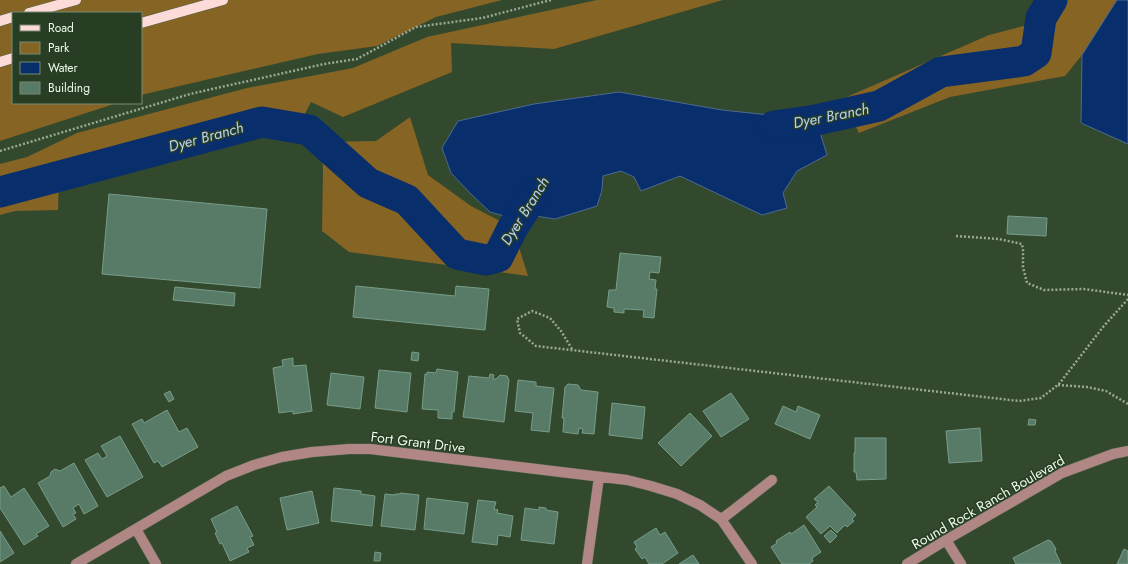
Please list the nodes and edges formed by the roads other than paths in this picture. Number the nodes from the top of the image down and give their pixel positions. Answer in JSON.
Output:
{"nodes":[{"id":1,"x":76,"y":0,"type":"edge"},
{"id":2,"x":223,"y":0,"type":"edge"},
{"id":3,"x":33,"y":12,"type":"edge"},
{"id":4,"x":12,"y":17,"type":"edge"},
{"id":5,"x":0,"y":21,"type":"edge"},
{"id":6,"x":142,"y":23,"type":"edge"},
{"id":7,"x":12,"y":58,"type":"edge"},
{"id":8,"x":0,"y":62,"type":"edge"},
{"id":9,"x":1128,"y":451,"type":"edge"},
{"id":10,"x":599,"y":478,"type":"junction"},
{"id":11,"x":772,"y":480,"type":"dead end"},
{"id":12,"x":721,"y":519,"type":"junction"},
{"id":13,"x":136,"y":529,"type":"junction"},
{"id":14,"x":946,"y":540,"type":"junction"},
{"id":15,"x":76,"y":564,"type":"edge"},
{"id":16,"x":156,"y":564,"type":"edge"},
{"id":17,"x":587,"y":564,"type":"edge"},
{"id":18,"x":752,"y":564,"type":"edge"},
{"id":19,"x":907,"y":564,"type":"edge"},
{"id":20,"x":961,"y":564,"type":"edge"}],
"edges":[{"from":1,"to":3,"type":"main road"},
{"from":2,"to":6,"type":"main road"},
{"from":4,"to":5,"type":"main road"},
{"from":7,"to":8,"type":"main road"},
{"from":9,"to":14,"type":"street","name":"Round Rock Ranch Boulevard"},
{"from":10,"to":12,"type":"street","name":"Fort Grant Drive"},
{"from":10,"to":13,"type":"street","name":"Fort Grant Drive"},
{"from":10,"to":17,"type":"street"},
{"from":11,"to":12,"type":"street"},
{"from":12,"to":18,"type":"street","name":"Fort Grant Drive"},
{"from":13,"to":15,"type":"street","name":"Fort Grant Drive"},
{"from":13,"to":16,"type":"street"},
{"from":14,"to":19,"type":"street","name":"Round Rock Ranch Boulevard"},
{"from":14,"to":20,"type":"street"}]}
